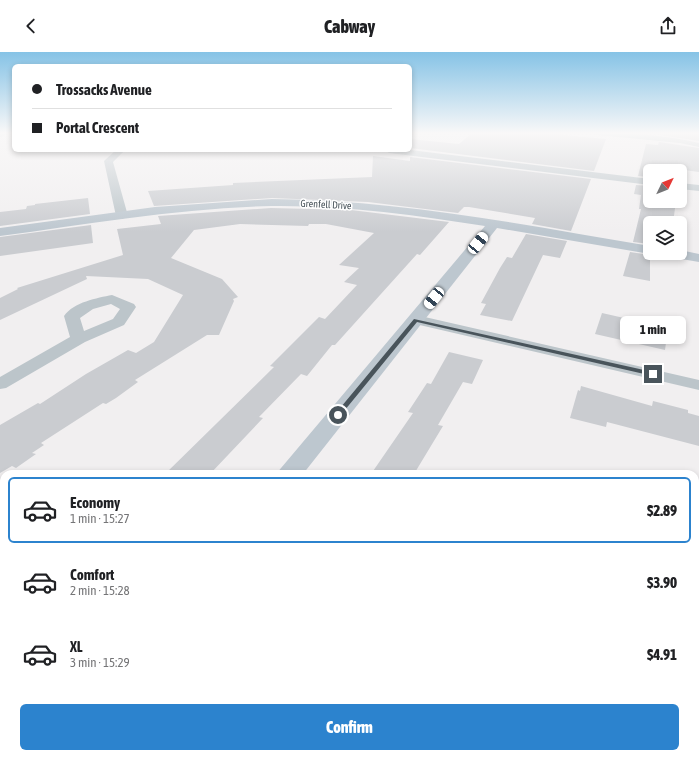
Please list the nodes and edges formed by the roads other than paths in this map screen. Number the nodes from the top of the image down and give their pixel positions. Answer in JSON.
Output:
{"nodes":[{"id":1,"x":109,"y":166,"type":"edge"},
{"id":2,"x":519,"y":166,"type":"edge"},
{"id":3,"x":643,"y":181,"type":"edge"},
{"id":4,"x":687,"y":187,"type":"edge"},
{"id":5,"x":699,"y":188,"type":"edge"},
{"id":6,"x":122,"y":216,"type":"junction"},
{"id":7,"x":493,"y":225,"type":"junction"},
{"id":8,"x":0,"y":232,"type":"edge"},
{"id":9,"x":643,"y":249,"type":"edge"},
{"id":10,"x":687,"y":256,"type":"edge"},
{"id":11,"x":699,"y":258,"type":"edge"},
{"id":12,"x":416,"y":320,"type":"junction"},
{"id":13,"x":79,"y":340,"type":"dead end"},
{"id":14,"x":0,"y":384,"type":"edge"},
{"id":15,"x":699,"y":385,"type":"edge"},
{"id":16,"x":292,"y":470,"type":"edge"}],
"edges":[{"from":1,"to":6,"type":"street"},
{"from":2,"to":3,"type":"street"},
{"from":4,"to":5,"type":"street"},
{"from":6,"to":7,"type":"street","name":"Grenfell Drive"},
{"from":6,"to":8,"type":"street","name":"Grenfell Drive"},
{"from":7,"to":9,"type":"street","name":"Grenfell Drive"},
{"from":7,"to":12,"type":"street"},
{"from":10,"to":11,"type":"street"},
{"from":12,"to":15,"type":"street"},
{"from":12,"to":16,"type":"street"},
{"from":13,"to":14,"type":"street"}]}
